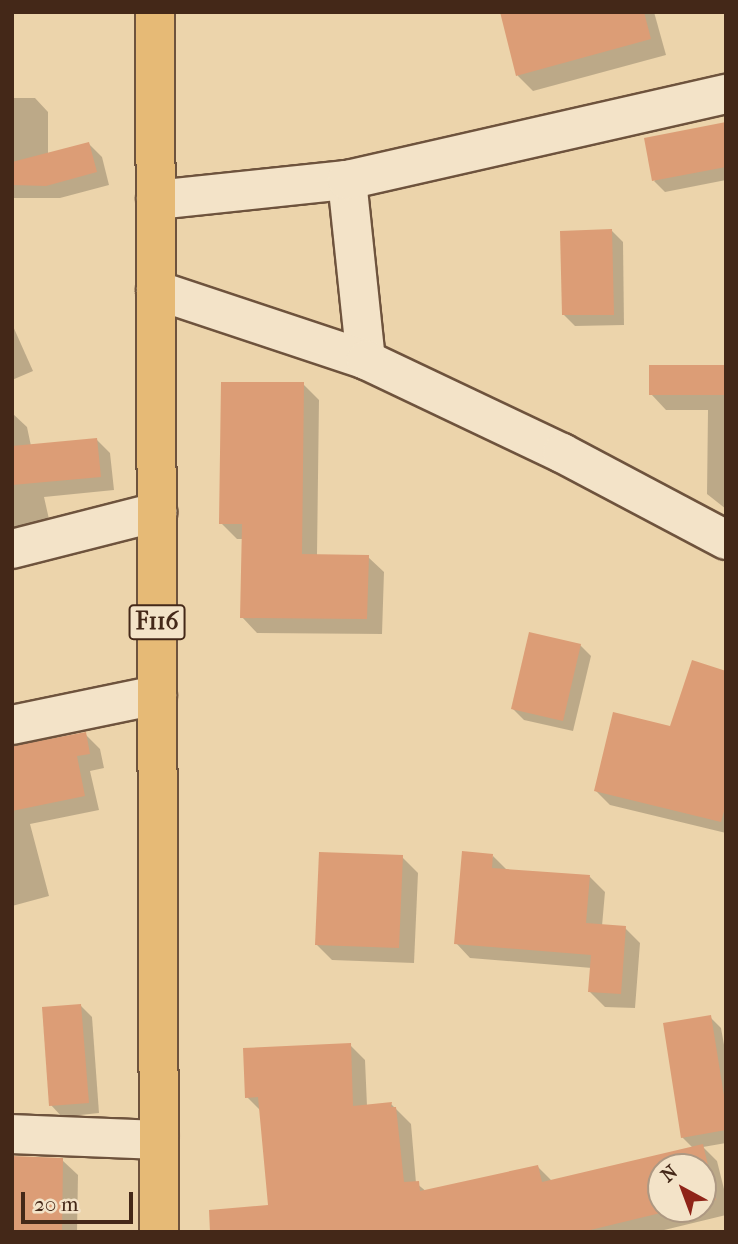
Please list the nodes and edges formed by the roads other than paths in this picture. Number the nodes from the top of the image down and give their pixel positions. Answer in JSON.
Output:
{"nodes":[{"id":1,"x":155,"y":12,"type":"edge"},
{"id":2,"x":726,"y":94,"type":"edge"},
{"id":3,"x":346,"y":180,"type":"junction"},
{"id":4,"x":156,"y":200,"type":"junction"},
{"id":5,"x":156,"y":290,"type":"junction"},
{"id":6,"x":366,"y":360,"type":"junction"},
{"id":7,"x":157,"y":512,"type":"junction"},
{"id":8,"x":726,"y":540,"type":"edge"},
{"id":9,"x":12,"y":549,"type":"edge"},
{"id":10,"x":157,"y":695,"type":"junction"},
{"id":11,"x":12,"y":725,"type":"edge"},
{"id":12,"x":12,"y":1134,"type":"edge"},
{"id":13,"x":159,"y":1140,"type":"junction"},
{"id":14,"x":159,"y":1232,"type":"edge"}],
"edges":[{"from":1,"to":4,"type":"main road","number":"F116"},
{"from":2,"to":3,"type":"street"},
{"from":3,"to":4,"type":"street"},
{"from":3,"to":6,"type":"street"},
{"from":4,"to":5,"type":"main road","number":"F116"},
{"from":5,"to":6,"type":"street"},
{"from":5,"to":7,"type":"main road","number":"F116"},
{"from":6,"to":8,"type":"street"},
{"from":7,"to":9,"type":"street"},
{"from":7,"to":10,"type":"main road","number":"F116"},
{"from":10,"to":11,"type":"street"},
{"from":10,"to":13,"type":"main road","number":"F116"},
{"from":12,"to":13,"type":"street"},
{"from":13,"to":14,"type":"main road","number":"F116"}]}
